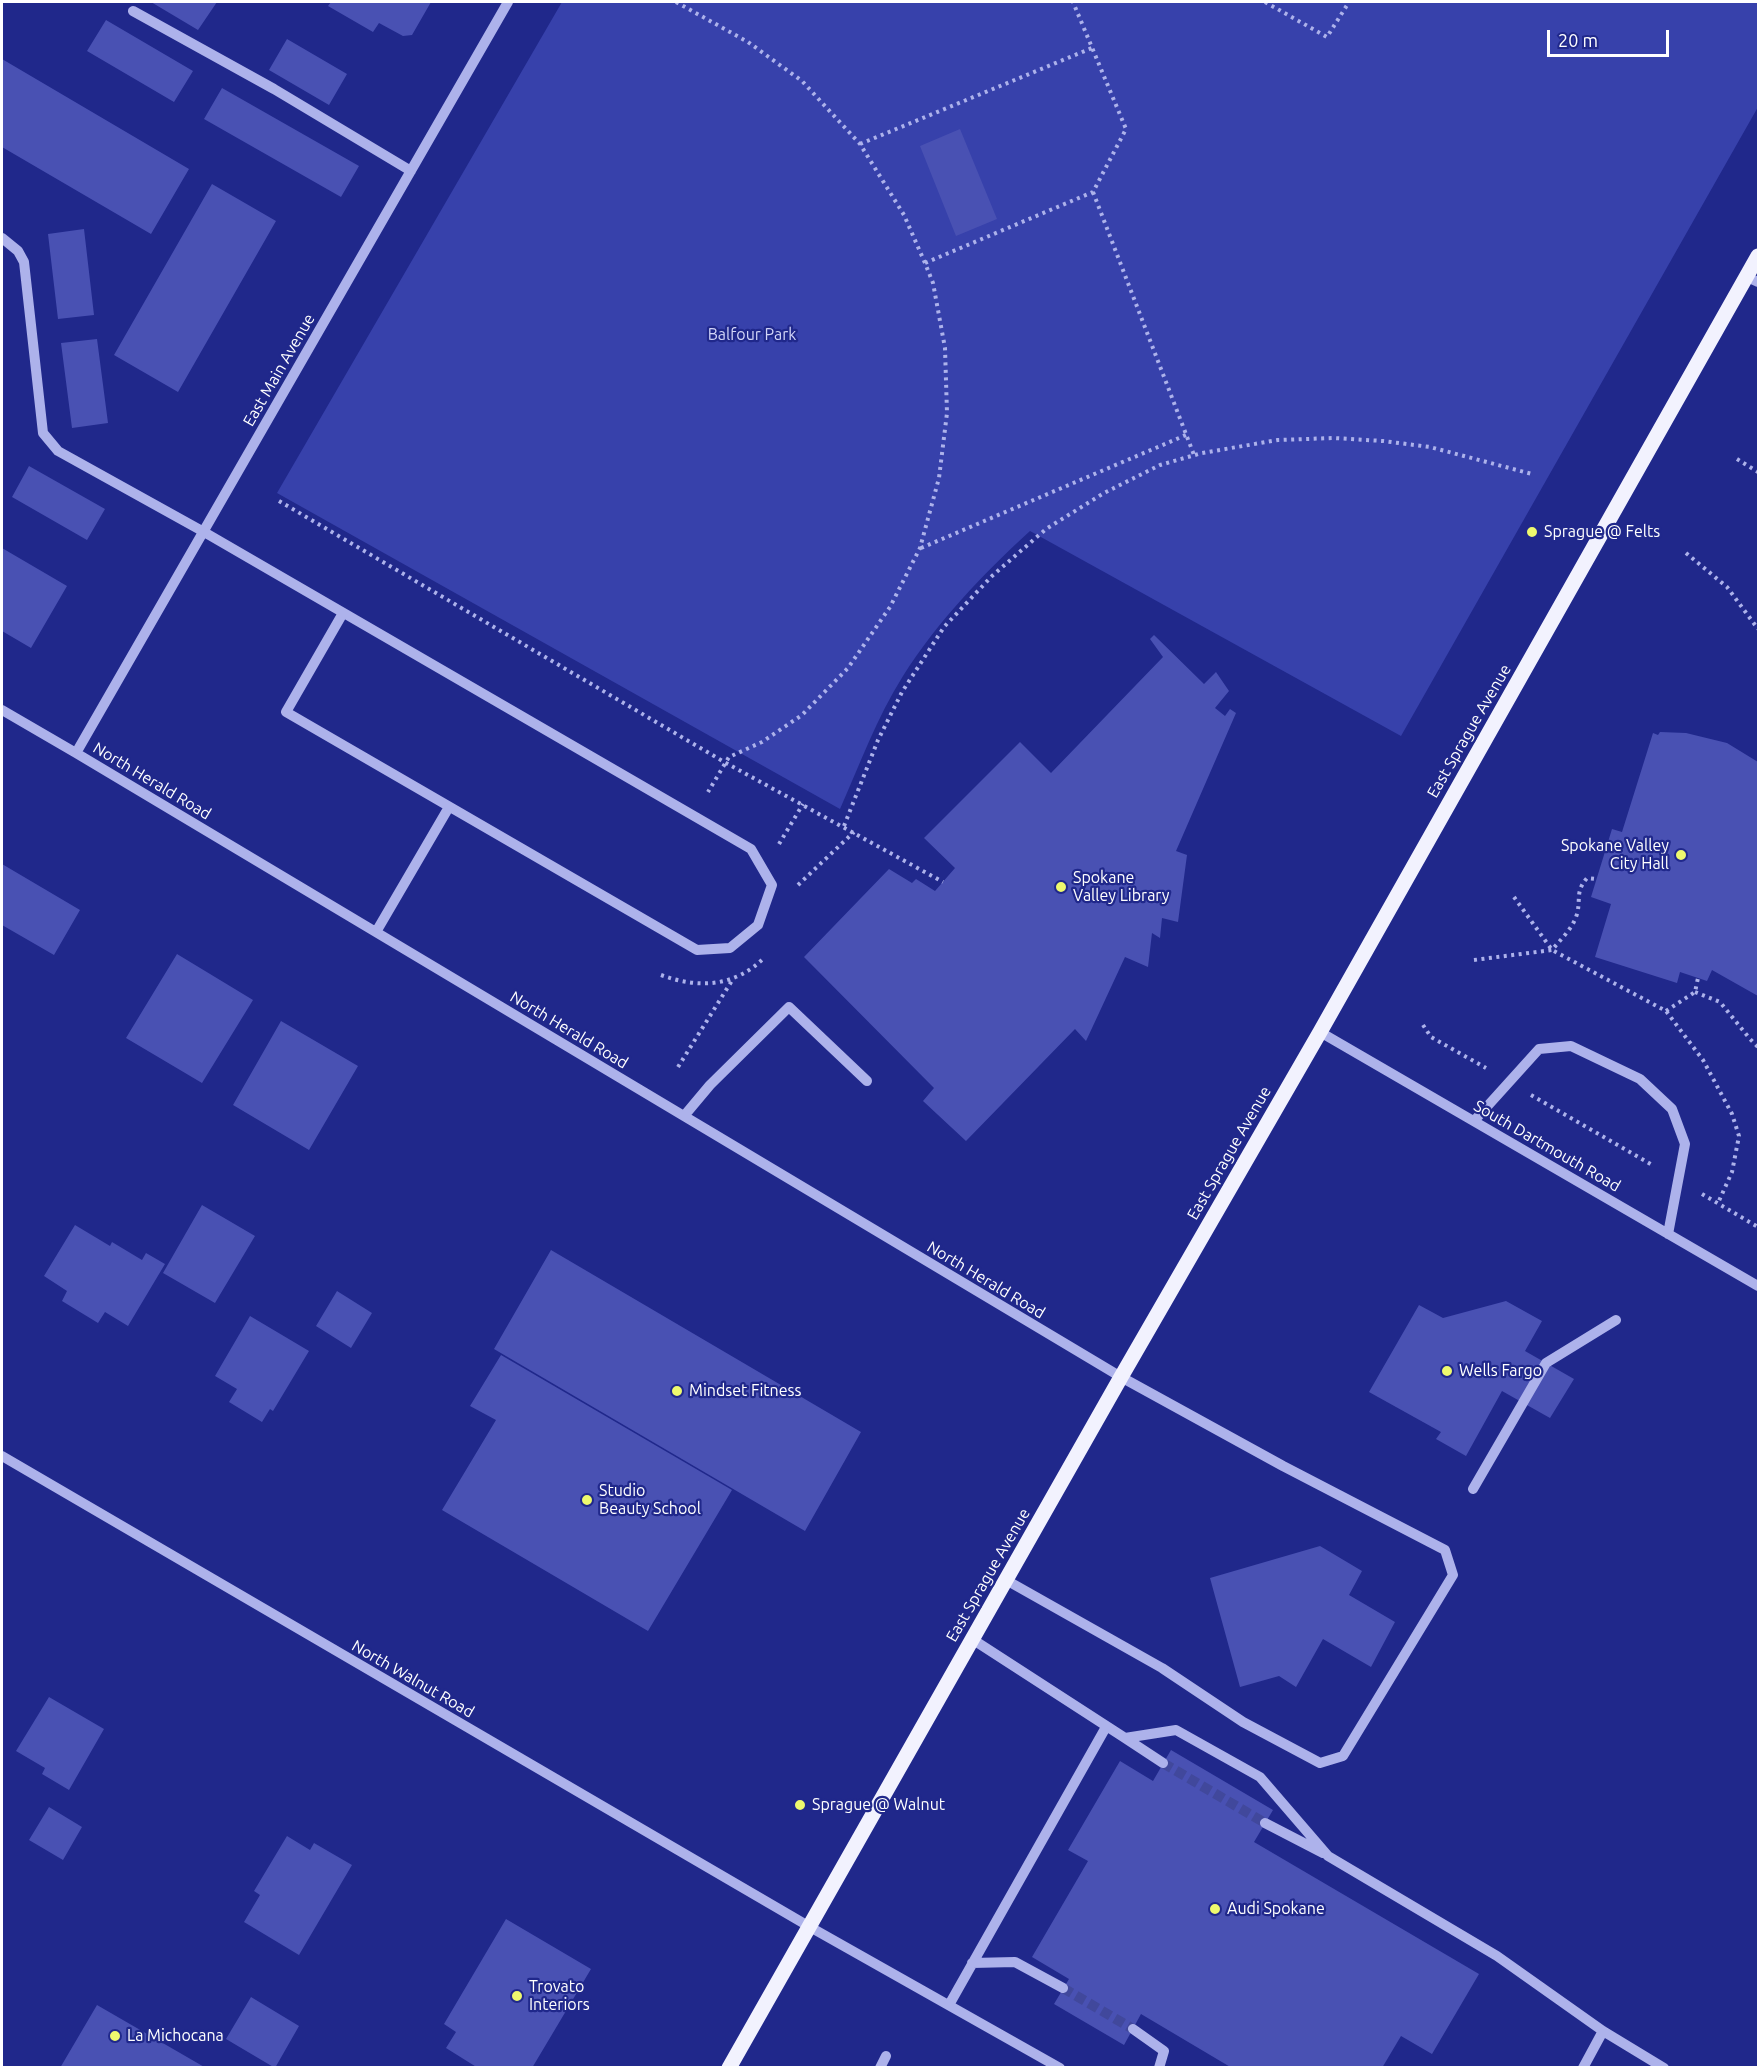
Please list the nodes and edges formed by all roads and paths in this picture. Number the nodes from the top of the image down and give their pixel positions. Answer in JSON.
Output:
{"nodes":[{"id":1,"x":508,"y":2,"type":"edge"},
{"id":2,"x":676,"y":2,"type":"edge"},
{"id":3,"x":1073,"y":2,"type":"edge"},
{"id":4,"x":1265,"y":2,"type":"edge"},
{"id":5,"x":1349,"y":2,"type":"edge"},
{"id":6,"x":133,"y":11,"type":"dead end"},
{"id":7,"x":1092,"y":48,"type":"junction"},
{"id":8,"x":860,"y":144,"type":"junction"},
{"id":9,"x":411,"y":171,"type":"junction"},
{"id":10,"x":1093,"y":192,"type":"junction"},
{"id":11,"x":2,"y":238,"type":"edge"},
{"id":12,"x":1758,"y":256,"type":"edge"},
{"id":13,"x":925,"y":263,"type":"junction"},
{"id":14,"x":1753,"y":279,"type":"edge"},
{"id":15,"x":1186,"y":435,"type":"junction"},
{"id":16,"x":1194,"y":455,"type":"junction"},
{"id":17,"x":1737,"y":459,"type":"dead end"},
{"id":18,"x":1758,"y":472,"type":"edge"},
{"id":19,"x":1532,"y":474,"type":"dead end"},
{"id":20,"x":279,"y":501,"type":"dead end"},
{"id":21,"x":204,"y":532,"type":"junction"},
{"id":22,"x":920,"y":548,"type":"junction"},
{"id":23,"x":1686,"y":553,"type":"dead end"},
{"id":24,"x":344,"y":613,"type":"junction"},
{"id":25,"x":1758,"y":629,"type":"edge"},
{"id":26,"x":2,"y":710,"type":"edge"},
{"id":27,"x":76,"y":753,"type":"junction"},
{"id":28,"x":726,"y":763,"type":"junction"},
{"id":29,"x":802,"y":804,"type":"junction"},
{"id":30,"x":449,"y":807,"type":"junction"},
{"id":31,"x":693,"y":816,"type":"junction"},
{"id":32,"x":844,"y":826,"type":"junction"},
{"id":33,"x":854,"y":832,"type":"junction"},
{"id":34,"x":778,"y":847,"type":"dead end"},
{"id":35,"x":1597,"y":879,"type":"dead end"},
{"id":36,"x":943,"y":882,"type":"dead end"},
{"id":37,"x":772,"y":885,"type":"junction"},
{"id":38,"x":1514,"y":897,"type":"dead end"},
{"id":39,"x":376,"y":932,"type":"junction"},
{"id":40,"x":1552,"y":950,"type":"junction"},
{"id":41,"x":1474,"y":960,"type":"dead end"},
{"id":42,"x":733,"y":978,"type":"dead end"},
{"id":43,"x":1698,"y":978,"type":"dead end"},
{"id":44,"x":1695,"y":992,"type":"junction"},
{"id":45,"x":1666,"y":1011,"type":"junction"},
{"id":46,"x":1423,"y":1025,"type":"dead end"},
{"id":47,"x":1320,"y":1032,"type":"junction"},
{"id":48,"x":1758,"y":1047,"type":"edge"},
{"id":49,"x":678,"y":1066,"type":"dead end"},
{"id":50,"x":867,"y":1081,"type":"dead end"},
{"id":51,"x":1509,"y":1082,"type":"junction"},
{"id":52,"x":684,"y":1116,"type":"junction"},
{"id":53,"x":1474,"y":1121,"type":"junction"},
{"id":54,"x":1678,"y":1180,"type":"junction"},
{"id":55,"x":1718,"y":1203,"type":"junction"},
{"id":56,"x":1758,"y":1227,"type":"edge"},
{"id":57,"x":1668,"y":1234,"type":"junction"},
{"id":58,"x":1758,"y":1286,"type":"edge"},
{"id":59,"x":1616,"y":1320,"type":"dead end"},
{"id":60,"x":1121,"y":1377,"type":"junction"},
{"id":61,"x":2,"y":1456,"type":"edge"},
{"id":62,"x":1473,"y":1489,"type":"dead end"},
{"id":63,"x":1006,"y":1580,"type":"junction"},
{"id":64,"x":972,"y":1640,"type":"junction"},
{"id":65,"x":1106,"y":1727,"type":"junction"},
{"id":66,"x":1125,"y":1738,"type":"junction"},
{"id":67,"x":1163,"y":1763,"type":"tunnel mouth"},
{"id":68,"x":1265,"y":1823,"type":"tunnel mouth"},
{"id":69,"x":1328,"y":1856,"type":"junction"},
{"id":70,"x":810,"y":1927,"type":"junction"},
{"id":71,"x":972,"y":1963,"type":"junction"},
{"id":72,"x":1063,"y":1988,"type":"tunnel mouth"},
{"id":73,"x":949,"y":2005,"type":"junction"},
{"id":74,"x":1133,"y":2029,"type":"tunnel mouth"},
{"id":75,"x":1602,"y":2031,"type":"junction"},
{"id":76,"x":886,"y":2056,"type":"dead end"},
{"id":77,"x":729,"y":2067,"type":"edge"},
{"id":78,"x":880,"y":2067,"type":"edge"},
{"id":79,"x":1060,"y":2067,"type":"edge"},
{"id":80,"x":1159,"y":2067,"type":"edge"},
{"id":81,"x":1583,"y":2067,"type":"edge"},
{"id":82,"x":1664,"y":2067,"type":"edge"}],
"edges":[{"from":1,"to":9,"type":"street","name":"East Main Avenue"},
{"from":2,"to":8,"type":"path"},
{"from":3,"to":7,"type":"path"},
{"from":4,"to":5,"type":"path"},
{"from":6,"to":9,"type":"street"},
{"from":7,"to":8,"type":"path"},
{"from":7,"to":10,"type":"path"},
{"from":8,"to":13,"type":"path"},
{"from":9,"to":21,"type":"street","name":"East Main Avenue"},
{"from":10,"to":13,"type":"path"},
{"from":10,"to":15,"type":"path"},
{"from":11,"to":21,"type":"street"},
{"from":12,"to":14,"type":"main road","name":"East Sprague Avenue"},
{"from":13,"to":22,"type":"path"},
{"from":14,"to":47,"type":"main road","name":"East Sprague Avenue"},
{"from":15,"to":16,"type":"path"},
{"from":15,"to":22,"type":"path"},
{"from":16,"to":19,"type":"path"},
{"from":16,"to":32,"type":"path"},
{"from":17,"to":18,"type":"path"},
{"from":20,"to":28,"type":"path"},
{"from":21,"to":24,"type":"street"},
{"from":21,"to":27,"type":"street","name":"East Main Avenue"},
{"from":22,"to":28,"type":"path"},
{"from":23,"to":25,"type":"path"},
{"from":24,"to":30,"type":"street"},
{"from":24,"to":31,"type":"street"},
{"from":26,"to":27,"type":"street","name":"North Herald Road"},
{"from":27,"to":39,"type":"street","name":"North Herald Road"},
{"from":28,"to":29,"type":"path"},
{"from":28,"to":31,"type":"path"},
{"from":29,"to":32,"type":"path"},
{"from":29,"to":34,"type":"path"},
{"from":30,"to":37,"type":"street"},
{"from":30,"to":39,"type":"street"},
{"from":31,"to":37,"type":"street"},
{"from":32,"to":33,"type":"path"},
{"from":33,"to":36,"type":"path"},
{"from":33,"to":37,"type":"path"},
{"from":35,"to":40,"type":"path"},
{"from":38,"to":40,"type":"path"},
{"from":39,"to":52,"type":"street","name":"North Herald Road"},
{"from":40,"to":41,"type":"path"},
{"from":40,"to":45,"type":"path"},
{"from":42,"to":49,"type":"path"},
{"from":43,"to":44,"type":"path"},
{"from":44,"to":45,"type":"path"},
{"from":44,"to":48,"type":"path"},
{"from":45,"to":55,"type":"path"},
{"from":46,"to":51,"type":"path"},
{"from":47,"to":53,"type":"street","name":"South Dartmouth Road"},
{"from":47,"to":60,"type":"main road","name":"East Sprague Avenue"},
{"from":50,"to":52,"type":"street"},
{"from":51,"to":53,"type":"street"},
{"from":51,"to":54,"type":"path"},
{"from":51,"to":54,"type":"street"},
{"from":52,"to":60,"type":"street","name":"North Herald Road"},
{"from":53,"to":57,"type":"street","name":"South Dartmouth Road"},
{"from":54,"to":55,"type":"path"},
{"from":54,"to":57,"type":"street"},
{"from":55,"to":56,"type":"path"},
{"from":57,"to":58,"type":"street","name":"South Dartmouth Road"},
{"from":59,"to":62,"type":"street"},
{"from":60,"to":63,"type":"main road","name":"East Sprague Avenue"},
{"from":60,"to":63,"type":"street","name":"North Herald Road"},
{"from":61,"to":70,"type":"street","name":"North Walnut Road"},
{"from":63,"to":64,"type":"main road","name":"East Sprague Avenue"},
{"from":64,"to":65,"type":"street"},
{"from":64,"to":70,"type":"main road","name":"East Sprague Avenue"},
{"from":65,"to":66,"type":"street"},
{"from":65,"to":71,"type":"street"},
{"from":66,"to":67,"type":"street"},
{"from":66,"to":69,"type":"street"},
{"from":68,"to":69,"type":"street"},
{"from":69,"to":75,"type":"street"},
{"from":70,"to":73,"type":"street","name":"North Walnut Road"},
{"from":70,"to":77,"type":"main road","name":"East Sprague Avenue"},
{"from":71,"to":72,"type":"street"},
{"from":71,"to":73,"type":"street"},
{"from":73,"to":79,"type":"street","name":"North Walnut Road"},
{"from":74,"to":80,"type":"street"},
{"from":75,"to":81,"type":"street"},
{"from":75,"to":82,"type":"street"},
{"from":76,"to":78,"type":"street"}]}
